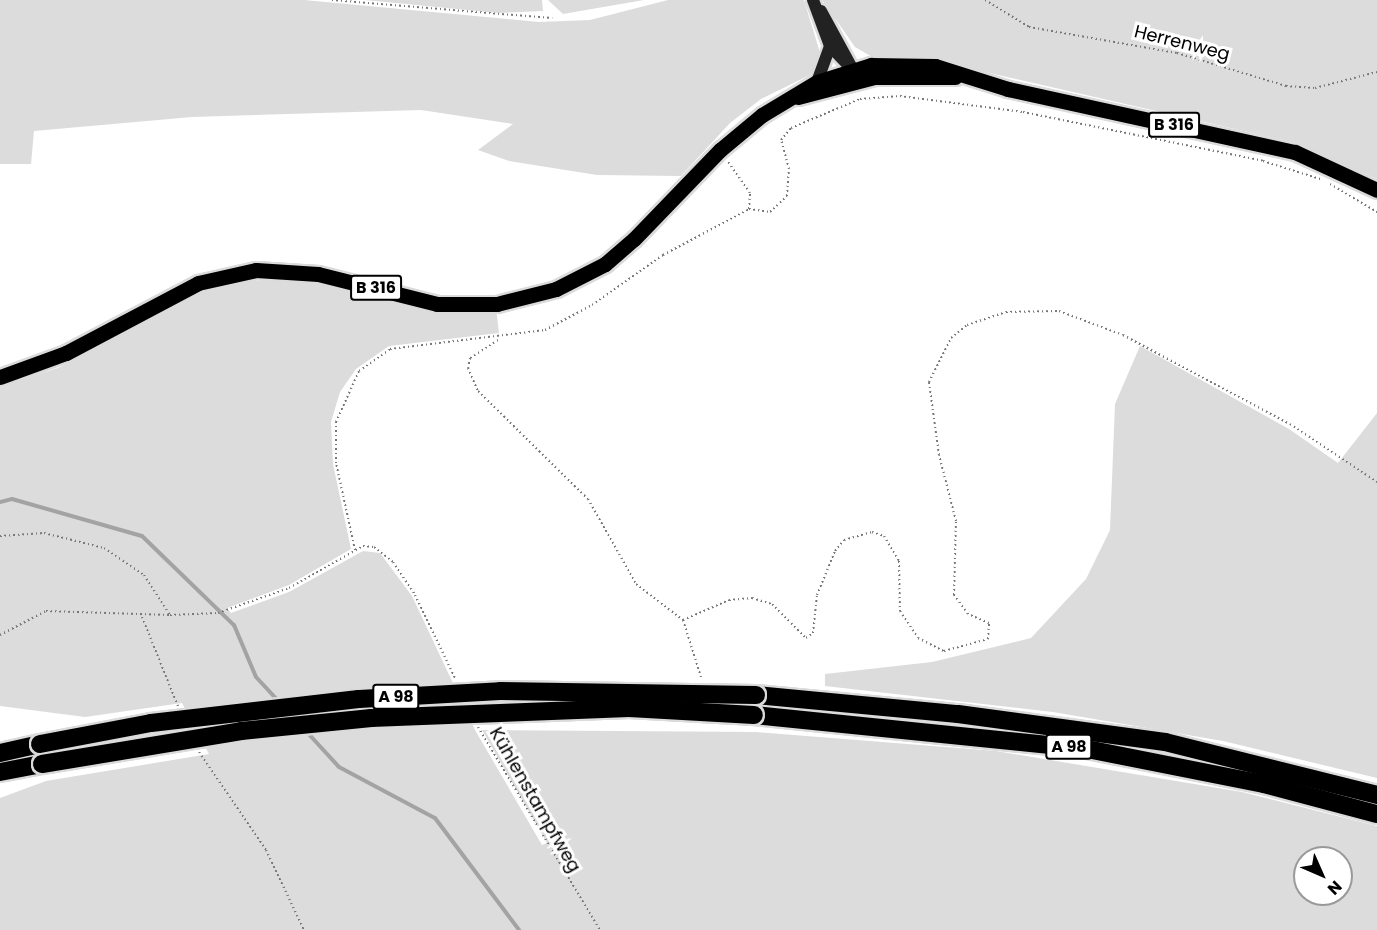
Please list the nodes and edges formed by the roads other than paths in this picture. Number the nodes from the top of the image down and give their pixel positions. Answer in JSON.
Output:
{"nodes":[{"id":1,"x":813,"y":0,"type":"edge"},
{"id":2,"x":830,"y":46,"type":"junction"},
{"id":3,"x":853,"y":70,"type":"junction"},
{"id":4,"x":875,"y":77,"type":"junction"},
{"id":5,"x":964,"y":78,"type":"junction"},
{"id":6,"x":817,"y":82,"type":"junction"},
{"id":7,"x":792,"y":97,"type":"junction"},
{"id":8,"x":1377,"y":190,"type":"edge"},
{"id":9,"x":0,"y":377,"type":"edge"},
{"id":10,"x":0,"y":753,"type":"edge"},
{"id":11,"x":0,"y":772,"type":"edge"},
{"id":12,"x":1377,"y":795,"type":"edge"},
{"id":13,"x":1377,"y":814,"type":"edge"}],
"edges":[{"from":1,"to":2,"type":"street"},
{"from":1,"to":3,"type":"street"},
{"from":2,"to":3,"type":"street"},
{"from":2,"to":6,"type":"street"},
{"from":3,"to":4,"type":"main road"},
{"from":3,"to":5,"type":"main road","number":"B 316"},
{"from":3,"to":6,"type":"main road","number":"B 316"},
{"from":4,"to":5,"type":"main road","number":"B 316"},
{"from":4,"to":7,"type":"main road","number":"B 316"},
{"from":5,"to":8,"type":"main road","number":"B 316"},
{"from":6,"to":7,"type":"main road","number":"B 316"},
{"from":7,"to":9,"type":"main road","number":"B 316"},
{"from":10,"to":12,"type":"highway","number":"A 98","bridge":true},
{"from":11,"to":13,"type":"highway","number":"A 98","bridge":true}]}
